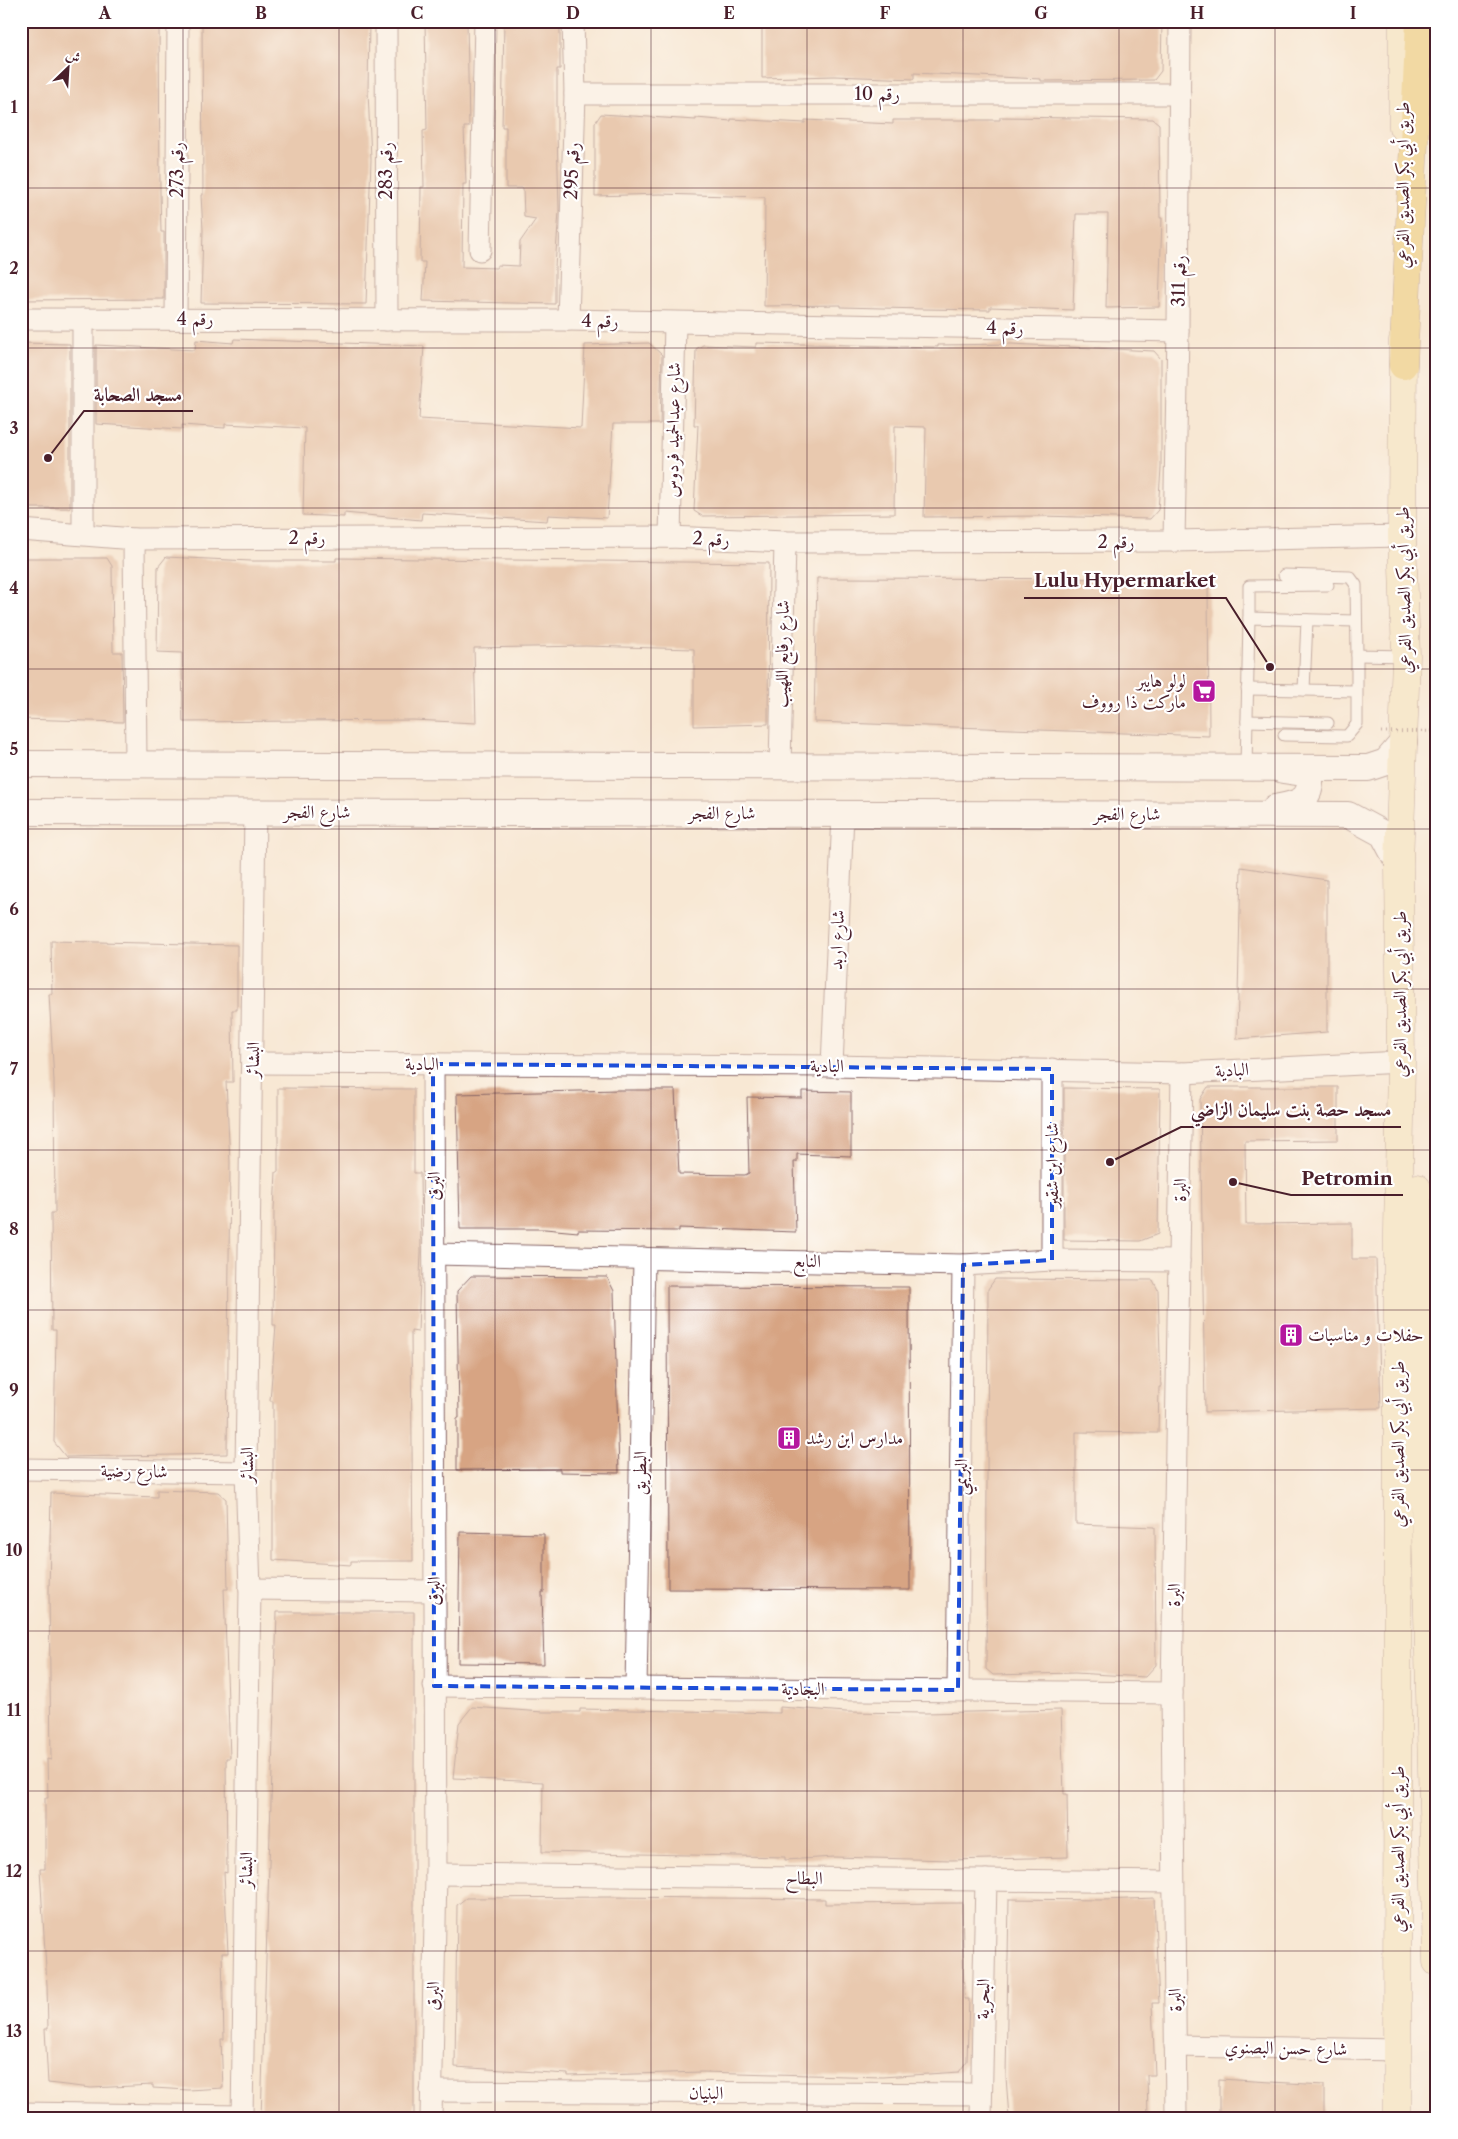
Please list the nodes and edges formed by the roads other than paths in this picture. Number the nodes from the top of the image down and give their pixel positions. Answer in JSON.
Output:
{"nodes":[{"id":1,"x":178,"y":21,"type":"edge"},
{"id":2,"x":386,"y":21,"type":"edge"},
{"id":3,"x":485,"y":21,"type":"edge"},
{"id":4,"x":573,"y":21,"type":"edge"},
{"id":5,"x":1180,"y":21,"type":"edge"},
{"id":6,"x":1403,"y":21,"type":"edge"},
{"id":7,"x":1420,"y":21,"type":"edge"},
{"id":8,"x":575,"y":94,"type":"junction"},
{"id":9,"x":1180,"y":94,"type":"junction"},
{"id":10,"x":480,"y":250,"type":"dead end"},
{"id":11,"x":21,"y":319,"type":"edge"},
{"id":12,"x":83,"y":319,"type":"junction"},
{"id":13,"x":176,"y":319,"type":"junction"},
{"id":14,"x":387,"y":320,"type":"junction"},
{"id":15,"x":568,"y":320,"type":"junction"},
{"id":16,"x":675,"y":322,"type":"junction"},
{"id":17,"x":1178,"y":332,"type":"junction"},
{"id":18,"x":1403,"y":365,"type":"junction"},
{"id":19,"x":21,"y":530,"type":"edge"},
{"id":20,"x":83,"y":534,"type":"junction"},
{"id":21,"x":1402,"y":536,"type":"junction"},
{"id":22,"x":670,"y":537,"type":"junction"},
{"id":23,"x":134,"y":539,"type":"junction"},
{"id":24,"x":1174,"y":541,"type":"junction"},
{"id":25,"x":785,"y":542,"type":"junction"},
{"id":26,"x":1284,"y":576,"type":"dead end"},
{"id":27,"x":1328,"y":585,"type":"dead end"},
{"id":28,"x":1249,"y":618,"type":"junction"},
{"id":29,"x":1307,"y":620,"type":"junction"},
{"id":30,"x":1355,"y":621,"type":"junction"},
{"id":31,"x":1357,"y":655,"type":"junction"},
{"id":32,"x":1406,"y":656,"type":"junction"},
{"id":33,"x":1248,"y":689,"type":"junction"},
{"id":34,"x":1304,"y":690,"type":"junction"},
{"id":35,"x":1356,"y":691,"type":"junction"},
{"id":36,"x":1247,"y":721,"type":"junction"},
{"id":37,"x":1328,"y":723,"type":"dead end"},
{"id":38,"x":1284,"y":735,"type":"dead end"},
{"id":39,"x":1392,"y":736,"type":"junction"},
{"id":40,"x":21,"y":764,"type":"edge"},
{"id":41,"x":136,"y":764,"type":"junction"},
{"id":42,"x":780,"y":766,"type":"junction"},
{"id":43,"x":1253,"y":768,"type":"junction"},
{"id":44,"x":21,"y":812,"type":"edge"},
{"id":45,"x":255,"y":812,"type":"junction"},
{"id":46,"x":843,"y":814,"type":"junction"},
{"id":47,"x":1242,"y":815,"type":"junction"},
{"id":48,"x":1399,"y":864,"type":"junction"},
{"id":49,"x":1401,"y":1062,"type":"junction"},
{"id":50,"x":253,"y":1064,"type":"junction"},
{"id":51,"x":433,"y":1064,"type":"junction"},
{"id":52,"x":832,"y":1066,"type":"junction"},
{"id":53,"x":1052,"y":1069,"type":"junction"},
{"id":54,"x":1182,"y":1073,"type":"junction"},
{"id":55,"x":434,"y":1254,"type":"junction"},
{"id":56,"x":644,"y":1258,"type":"junction"},
{"id":57,"x":1052,"y":1260,"type":"junction"},
{"id":58,"x":1179,"y":1261,"type":"junction"},
{"id":59,"x":963,"y":1265,"type":"junction"},
{"id":60,"x":21,"y":1469,"type":"edge"},
{"id":61,"x":246,"y":1472,"type":"junction"},
{"id":62,"x":250,"y":1589,"type":"junction"},
{"id":63,"x":434,"y":1591,"type":"junction"},
{"id":64,"x":434,"y":1686,"type":"junction"},
{"id":65,"x":636,"y":1688,"type":"junction"},
{"id":66,"x":958,"y":1690,"type":"junction"},
{"id":67,"x":1172,"y":1693,"type":"junction"},
{"id":68,"x":436,"y":1874,"type":"junction"},
{"id":69,"x":986,"y":1880,"type":"junction"},
{"id":70,"x":1173,"y":1882,"type":"junction"},
{"id":71,"x":1437,"y":1962,"type":"edge"},
{"id":72,"x":1175,"y":2046,"type":"junction"},
{"id":73,"x":1397,"y":2050,"type":"junction"},
{"id":74,"x":431,"y":2091,"type":"junction"},
{"id":75,"x":981,"y":2094,"type":"junction"},
{"id":76,"x":21,"y":2113,"type":"edge"},
{"id":77,"x":242,"y":2117,"type":"edge"},
{"id":78,"x":431,"y":2118,"type":"edge"},
{"id":79,"x":981,"y":2118,"type":"edge"},
{"id":80,"x":1176,"y":2118,"type":"edge"},
{"id":81,"x":1397,"y":2118,"type":"edge"}],
"edges":[{"from":1,"to":13,"type":"street","name":"رقم 273"},
{"from":2,"to":14,"type":"street","name":"رقم 283"},
{"from":3,"to":10,"type":"street"},
{"from":4,"to":8,"type":"street","name":"رقم 295"},
{"from":5,"to":9,"type":"street","name":"رقم 311"},
{"from":6,"to":18,"type":"main road","name":"طريق أبي بكر الصديق الفرعي"},
{"from":7,"to":18,"type":"main road"},
{"from":8,"to":9,"type":"street","name":"رقم 10"},
{"from":8,"to":15,"type":"street","name":"رقم 295"},
{"from":9,"to":17,"type":"street","name":"رقم 311"},
{"from":11,"to":12,"type":"street","name":"رقم 4"},
{"from":12,"to":13,"type":"street","name":"رقم 4"},
{"from":12,"to":20,"type":"street"},
{"from":13,"to":14,"type":"street","name":"رقم 4"},
{"from":14,"to":15,"type":"street","name":"رقم 4"},
{"from":15,"to":16,"type":"street","name":"رقم 4"},
{"from":16,"to":17,"type":"street","name":"رقم 4"},
{"from":16,"to":22,"type":"street","name":"شارع عبدالحميد فردوس"},
{"from":17,"to":24,"type":"street","name":"رقم 311"},
{"from":18,"to":21,"type":"main road","name":"طريق أبي بكر الصديق الفرعي"},
{"from":19,"to":20,"type":"street","name":"رقم 2"},
{"from":20,"to":23,"type":"street","name":"رقم 2"},
{"from":21,"to":24,"type":"street","name":"رقم 2"},
{"from":21,"to":32,"type":"main road","name":"طريق أبي بكر الصديق الفرعي"},
{"from":22,"to":23,"type":"street","name":"رقم 2"},
{"from":22,"to":25,"type":"street","name":"رقم 2"},
{"from":23,"to":41,"type":"street"},
{"from":24,"to":25,"type":"street","name":"رقم 2"},
{"from":25,"to":42,"type":"street","name":"شارع رفايع اللهيب"},
{"from":26,"to":30,"type":"lane"},
{"from":27,"to":28,"type":"lane"},
{"from":28,"to":29,"type":"lane"},
{"from":28,"to":33,"type":"lane"},
{"from":29,"to":30,"type":"lane"},
{"from":29,"to":34,"type":"lane"},
{"from":30,"to":31,"type":"lane"},
{"from":31,"to":32,"type":"lane"},
{"from":31,"to":35,"type":"lane"},
{"from":32,"to":39,"type":"main road","name":"طريق أبي بكر الصديق الفرعي"},
{"from":33,"to":34,"type":"lane"},
{"from":33,"to":36,"type":"lane"},
{"from":34,"to":35,"type":"lane"},
{"from":35,"to":38,"type":"lane"},
{"from":36,"to":37,"type":"lane"},
{"from":36,"to":43,"type":"lane"},
{"from":39,"to":43,"type":"street"},
{"from":39,"to":48,"type":"main road","name":"طريق أبي بكر الصديق الفرعي"},
{"from":40,"to":41,"type":"street"},
{"from":41,"to":42,"type":"street"},
{"from":42,"to":43,"type":"street"},
{"from":43,"to":47,"type":"street"},
{"from":44,"to":45,"type":"street","name":"شارع الفجر"},
{"from":45,"to":46,"type":"street","name":"شارع الفجر"},
{"from":45,"to":50,"type":"street","name":"البشائر"},
{"from":46,"to":47,"type":"street","name":"شارع الفجر"},
{"from":46,"to":52,"type":"street","name":"شارع اربد"},
{"from":47,"to":48,"type":"street","name":"شارع الفجر"},
{"from":48,"to":49,"type":"main road","name":"طريق أبي بكر الصديق الفرعي"},
{"from":48,"to":71,"type":"main road"},
{"from":49,"to":54,"type":"street","name":"البادية"},
{"from":49,"to":73,"type":"main road","name":"طريق أبي بكر الصديق الفرعي"},
{"from":50,"to":51,"type":"street","name":"البادية"},
{"from":50,"to":61,"type":"street","name":"البشائر"},
{"from":51,"to":52,"type":"street","name":"البادية"},
{"from":51,"to":55,"type":"street","name":"البرق"},
{"from":52,"to":53,"type":"street","name":"البادية"},
{"from":53,"to":54,"type":"street","name":"البادية"},
{"from":53,"to":57,"type":"street","name":"شارع ابن شقير"},
{"from":54,"to":58,"type":"street","name":"البرة"},
{"from":55,"to":56,"type":"street","name":"النابع"},
{"from":55,"to":63,"type":"street","name":"البرق"},
{"from":56,"to":59,"type":"street","name":"النابع"},
{"from":56,"to":65,"type":"street","name":"البطريق"},
{"from":57,"to":58,"type":"street","name":"النابع"},
{"from":57,"to":59,"type":"street","name":"النابع"},
{"from":58,"to":67,"type":"street","name":"البرة"},
{"from":59,"to":66,"type":"street","name":"البريمي"},
{"from":60,"to":61,"type":"street","name":"شارع رضية"},
{"from":61,"to":62,"type":"street","name":"البشائر"},
{"from":62,"to":63,"type":"street"},
{"from":62,"to":77,"type":"street","name":"البشائر"},
{"from":63,"to":64,"type":"street","name":"البرق"},
{"from":64,"to":65,"type":"street","name":"البجادية"},
{"from":64,"to":68,"type":"street","name":"البرق"},
{"from":65,"to":66,"type":"street","name":"البجادية"},
{"from":66,"to":67,"type":"street","name":"البجادية"},
{"from":67,"to":70,"type":"street","name":"البرة"},
{"from":68,"to":69,"type":"street","name":"البطاح"},
{"from":68,"to":74,"type":"street","name":"البرق"},
{"from":69,"to":70,"type":"street","name":"البطاح"},
{"from":69,"to":75,"type":"street","name":"البحرية"},
{"from":70,"to":72,"type":"street","name":"البرة"},
{"from":72,"to":73,"type":"street","name":"شارع حسن البصنوي"},
{"from":72,"to":80,"type":"street","name":"البرة"},
{"from":73,"to":81,"type":"main road","name":"طريق أبي بكر الصديق الفرعي"},
{"from":74,"to":75,"type":"street","name":"البنيان"},
{"from":74,"to":78,"type":"street","name":"البرق"},
{"from":75,"to":79,"type":"street","name":"البحرية"},
{"from":76,"to":77,"type":"street"}]}
